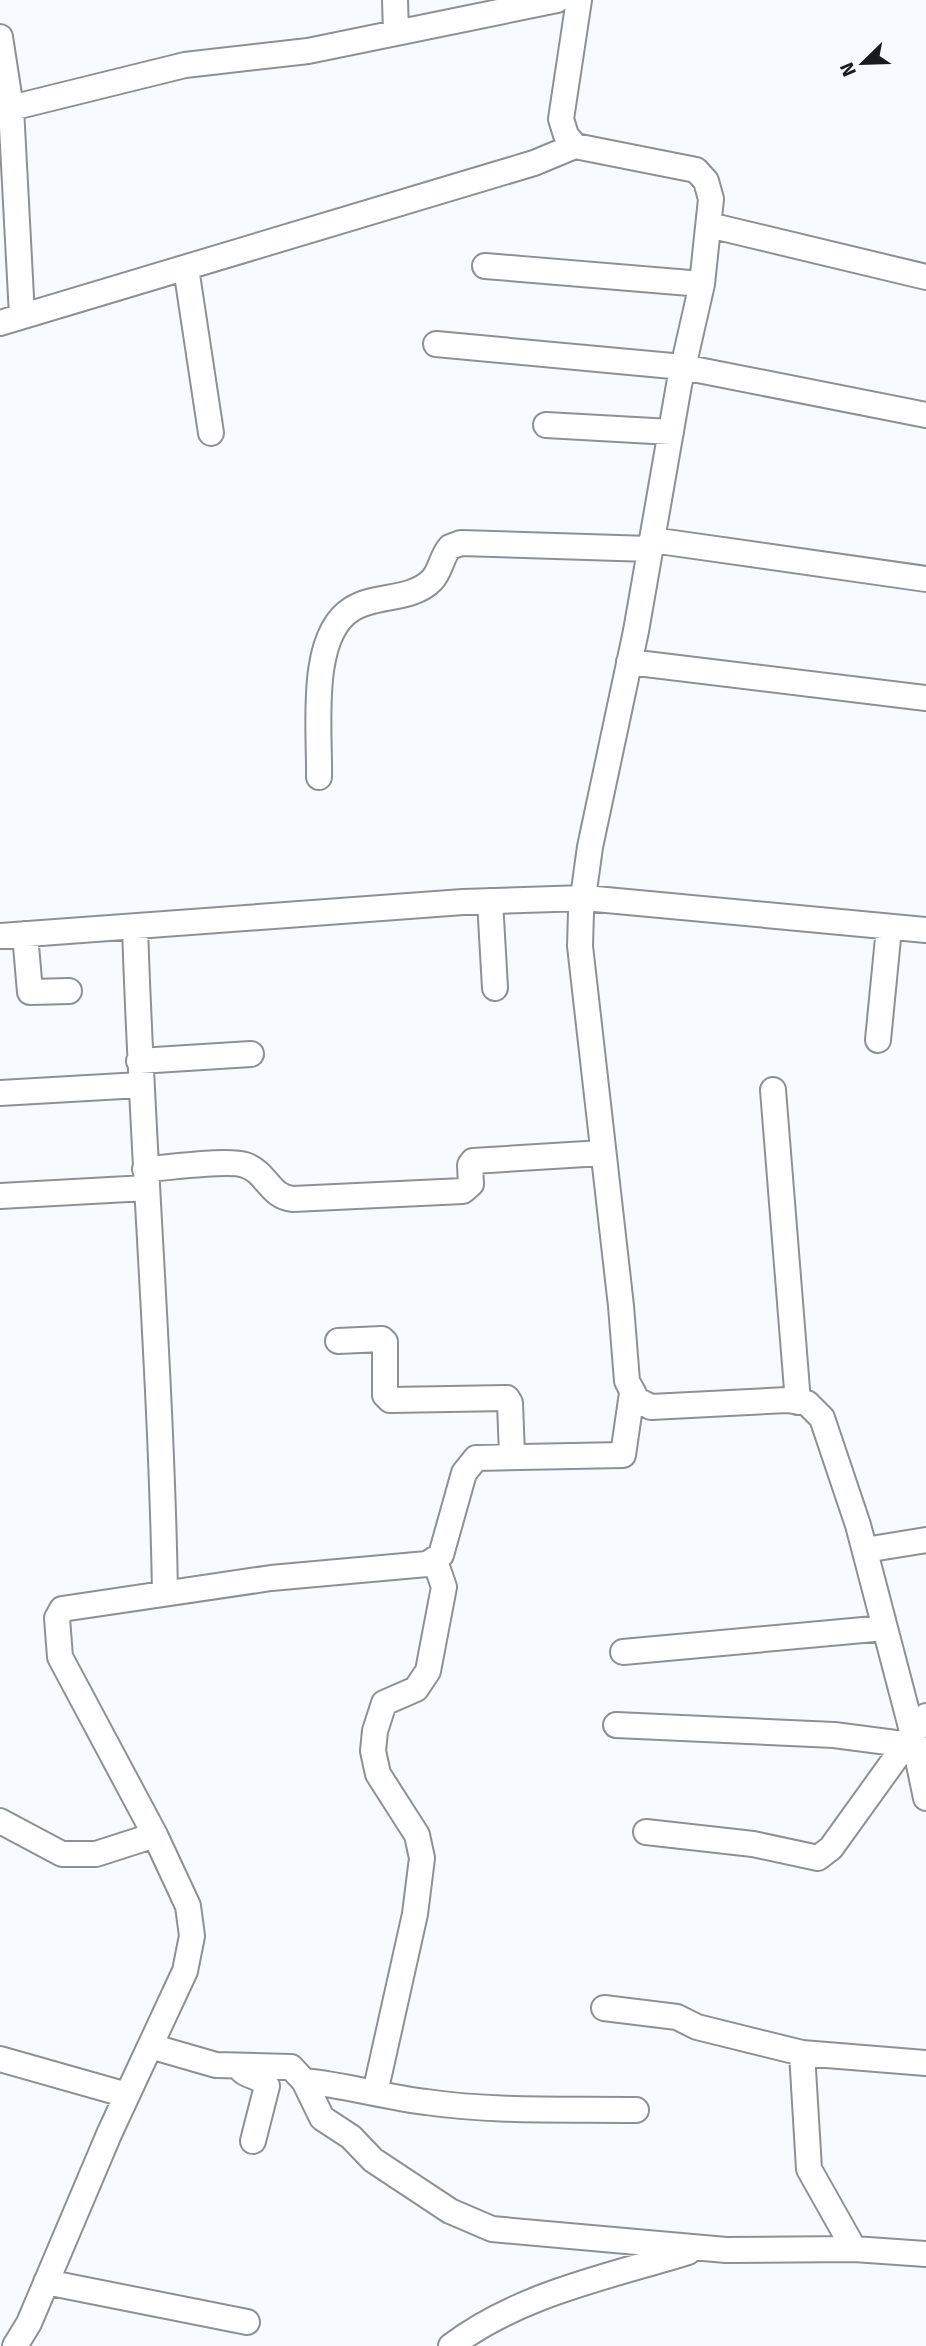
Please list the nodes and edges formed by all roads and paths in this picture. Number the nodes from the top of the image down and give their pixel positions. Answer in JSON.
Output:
{"nodes":[{"id":1,"x":395,"y":0,"type":"edge"},
{"id":2,"x":557,"y":0,"type":"edge"},
{"id":3,"x":579,"y":0,"type":"edge"},
{"id":4,"x":396,"y":33,"type":"junction"},
{"id":5,"x":0,"y":37,"type":"edge"},
{"id":6,"x":11,"y":108,"type":"junction"},
{"id":7,"x":575,"y":146,"type":"junction"},
{"id":8,"x":709,"y":225,"type":"junction"},
{"id":9,"x":485,"y":266,"type":"dead end"},
{"id":10,"x":186,"y":268,"type":"junction"},
{"id":11,"x":926,"y":277,"type":"edge"},
{"id":12,"x":702,"y":284,"type":"junction"},
{"id":13,"x":11,"y":319,"type":"edge"},
{"id":14,"x":436,"y":344,"type":"dead end"},
{"id":15,"x":683,"y":367,"type":"junction"},
{"id":16,"x":926,"y":415,"type":"edge"},
{"id":17,"x":546,"y":425,"type":"dead end"},
{"id":18,"x":671,"y":432,"type":"junction"},
{"id":19,"x":211,"y":433,"type":"dead end"},
{"id":20,"x":651,"y":545,"type":"junction"},
{"id":21,"x":926,"y":579,"type":"edge"},
{"id":22,"x":629,"y":662,"type":"junction"},
{"id":23,"x":926,"y":698,"type":"edge"},
{"id":24,"x":319,"y":776,"type":"dead end"},
{"id":25,"x":585,"y":898,"type":"junction"},
{"id":26,"x":490,"y":901,"type":"junction"},
{"id":27,"x":135,"y":927,"type":"junction"},
{"id":28,"x":889,"y":928,"type":"junction"},
{"id":29,"x":926,"y":930,"type":"edge"},
{"id":30,"x":25,"y":934,"type":"junction"},
{"id":31,"x":0,"y":936,"type":"edge"},
{"id":32,"x":495,"y":988,"type":"dead end"},
{"id":33,"x":69,"y":991,"type":"dead end"},
{"id":34,"x":878,"y":1040,"type":"dead end"},
{"id":35,"x":251,"y":1054,"type":"dead end"},
{"id":36,"x":140,"y":1073,"type":"junction"},
{"id":37,"x":773,"y":1090,"type":"dead end"},
{"id":38,"x":0,"y":1093,"type":"edge"},
{"id":39,"x":602,"y":1153,"type":"junction"},
{"id":40,"x":146,"y":1179,"type":"junction"},
{"id":41,"x":0,"y":1196,"type":"edge"},
{"id":42,"x":338,"y":1341,"type":"dead end"},
{"id":43,"x":632,"y":1393,"type":"junction"},
{"id":44,"x":798,"y":1402,"type":"junction"},
{"id":45,"x":512,"y":1455,"type":"junction"},
{"id":46,"x":926,"y":1540,"type":"edge"},
{"id":47,"x":865,"y":1550,"type":"junction"},
{"id":48,"x":435,"y":1561,"type":"junction"},
{"id":49,"x":165,"y":1591,"type":"junction"},
{"id":50,"x":885,"y":1629,"type":"junction"},
{"id":51,"x":623,"y":1652,"type":"dead end"},
{"id":52,"x":615,"y":1725,"type":"dead end"},
{"id":53,"x":914,"y":1730,"type":"edge"},
{"id":54,"x":926,"y":1798,"type":"edge"},
{"id":55,"x":0,"y":1821,"type":"edge"},
{"id":56,"x":646,"y":1832,"type":"dead end"},
{"id":57,"x":155,"y":1835,"type":"junction"},
{"id":58,"x":604,"y":2008,"type":"dead end"},
{"id":59,"x":150,"y":2046,"type":"junction"},
{"id":60,"x":802,"y":2053,"type":"junction"},
{"id":61,"x":0,"y":2059,"type":"edge"},
{"id":62,"x":926,"y":2063,"type":"edge"},
{"id":63,"x":239,"y":2066,"type":"junction"},
{"id":64,"x":304,"y":2081,"type":"junction"},
{"id":65,"x":375,"y":2093,"type":"junction"},
{"id":66,"x":127,"y":2095,"type":"junction"},
{"id":67,"x":636,"y":2110,"type":"dead end"},
{"id":68,"x":253,"y":2141,"type":"dead end"},
{"id":69,"x":702,"y":2248,"type":"junction"},
{"id":70,"x":854,"y":2249,"type":"junction"},
{"id":71,"x":926,"y":2254,"type":"edge"},
{"id":72,"x":46,"y":2282,"type":"junction"},
{"id":73,"x":247,"y":2322,"type":"dead end"},
{"id":74,"x":15,"y":2346,"type":"edge"},
{"id":75,"x":451,"y":2346,"type":"edge"}],
"edges":[{"from":1,"to":4,"type":"street"},
{"from":2,"to":4,"type":"street"},
{"from":3,"to":7,"type":"street"},
{"from":4,"to":6,"type":"street"},
{"from":5,"to":6,"type":"street"},
{"from":6,"to":13,"type":"street"},
{"from":7,"to":8,"type":"street"},
{"from":7,"to":10,"type":"street"},
{"from":8,"to":11,"type":"street"},
{"from":8,"to":12,"type":"street"},
{"from":9,"to":12,"type":"street"},
{"from":10,"to":13,"type":"street"},
{"from":10,"to":19,"type":"street"},
{"from":12,"to":15,"type":"street"},
{"from":14,"to":15,"type":"street"},
{"from":15,"to":16,"type":"street"},
{"from":15,"to":18,"type":"street"},
{"from":17,"to":18,"type":"street"},
{"from":18,"to":20,"type":"street"},
{"from":20,"to":21,"type":"street"},
{"from":20,"to":22,"type":"street"},
{"from":20,"to":24,"type":"street"},
{"from":22,"to":23,"type":"street"},
{"from":22,"to":25,"type":"street"},
{"from":25,"to":26,"type":"street"},
{"from":25,"to":28,"type":"street"},
{"from":25,"to":39,"type":"street"},
{"from":26,"to":27,"type":"street"},
{"from":26,"to":32,"type":"street"},
{"from":27,"to":30,"type":"street"},
{"from":27,"to":36,"type":"street"},
{"from":28,"to":29,"type":"street"},
{"from":28,"to":34,"type":"street"},
{"from":30,"to":31,"type":"street"},
{"from":30,"to":33,"type":"street"},
{"from":35,"to":36,"type":"street"},
{"from":36,"to":38,"type":"street"},
{"from":36,"to":40,"type":"street"},
{"from":37,"to":44,"type":"street"},
{"from":39,"to":40,"type":"street"},
{"from":39,"to":43,"type":"street"},
{"from":40,"to":41,"type":"street"},
{"from":40,"to":49,"type":"street"},
{"from":42,"to":45,"type":"street"},
{"from":43,"to":44,"type":"street"},
{"from":43,"to":45,"type":"street"},
{"from":44,"to":47,"type":"street"},
{"from":45,"to":48,"type":"street"},
{"from":46,"to":47,"type":"street"},
{"from":47,"to":50,"type":"street"},
{"from":48,"to":49,"type":"street"},
{"from":48,"to":65,"type":"street"},
{"from":49,"to":57,"type":"street"},
{"from":50,"to":51,"type":"street"},
{"from":50,"to":53,"type":"street"},
{"from":52,"to":53,"type":"street"},
{"from":53,"to":54,"type":"street"},
{"from":53,"to":56,"type":"street"},
{"from":55,"to":57,"type":"street"},
{"from":57,"to":59,"type":"street"},
{"from":58,"to":60,"type":"street"},
{"from":59,"to":63,"type":"street"},
{"from":59,"to":66,"type":"street"},
{"from":60,"to":62,"type":"street"},
{"from":60,"to":70,"type":"street"},
{"from":61,"to":66,"type":"street"},
{"from":63,"to":64,"type":"street"},
{"from":63,"to":68,"type":"street"},
{"from":64,"to":65,"type":"street"},
{"from":64,"to":69,"type":"street"},
{"from":65,"to":67,"type":"street"},
{"from":66,"to":72,"type":"street"},
{"from":69,"to":70,"type":"street"},
{"from":69,"to":75,"type":"street"},
{"from":70,"to":71,"type":"street"},
{"from":72,"to":73,"type":"street"},
{"from":72,"to":74,"type":"street"}]}
